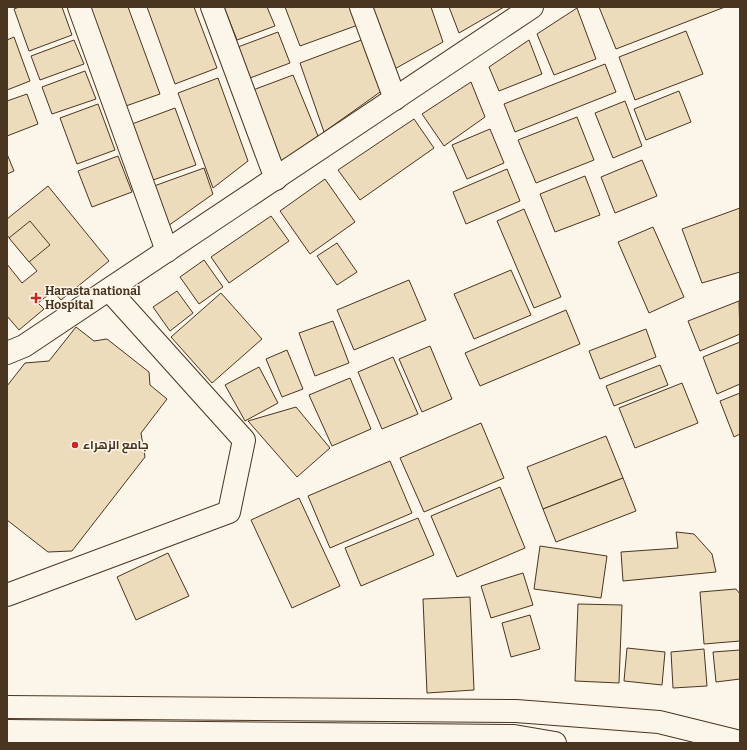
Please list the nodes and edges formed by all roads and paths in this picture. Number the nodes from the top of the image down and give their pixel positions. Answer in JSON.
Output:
{"nodes":[{"id":1,"x":79,"y":7,"type":"edge"},
{"id":2,"x":212,"y":7,"type":"edge"},
{"id":3,"x":361,"y":7,"type":"edge"},
{"id":4,"x":529,"y":8,"type":"edge"},
{"id":5,"x":395,"y":99,"type":"junction"},
{"id":6,"x":276,"y":179,"type":"junction"},
{"id":7,"x":167,"y":251,"type":"junction"},
{"id":8,"x":109,"y":290,"type":"junction"},
{"id":9,"x":7,"y":353,"type":"edge"},
{"id":10,"x":7,"y":595,"type":"edge"},
{"id":11,"x":7,"y":707,"type":"edge"},
{"id":12,"x":7,"y":731,"type":"edge"},
{"id":13,"x":740,"y":742,"type":"edge"},
{"id":14,"x":555,"y":743,"type":"edge"}],
"edges":[{"from":1,"to":7,"type":"street"},
{"from":2,"to":6,"type":"street"},
{"from":3,"to":5,"type":"street"},
{"from":4,"to":5,"type":"street"},
{"from":5,"to":6,"type":"street"},
{"from":6,"to":7,"type":"street"},
{"from":7,"to":8,"type":"street"},
{"from":8,"to":9,"type":"street"},
{"from":8,"to":10,"type":"street"},
{"from":11,"to":13,"type":"street"},
{"from":12,"to":14,"type":"street"}]}
